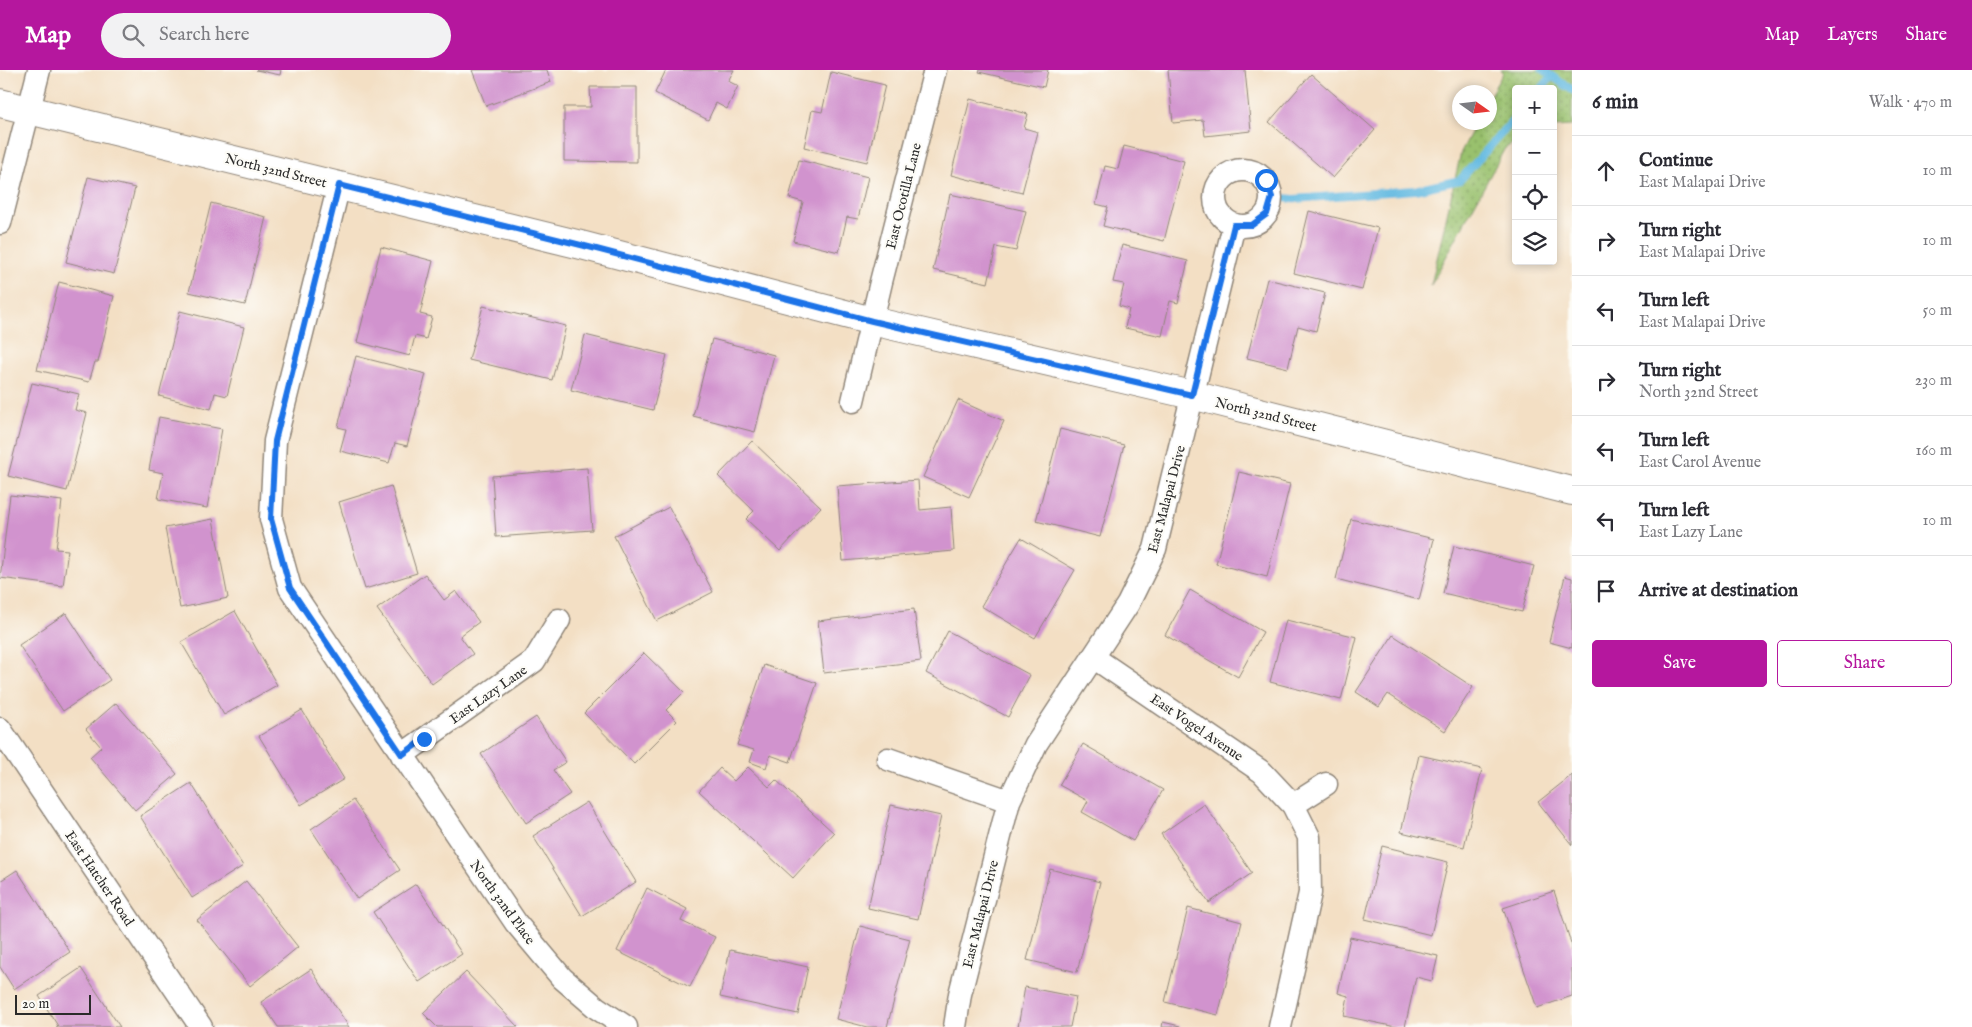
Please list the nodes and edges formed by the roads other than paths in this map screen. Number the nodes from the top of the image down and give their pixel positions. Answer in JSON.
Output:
{"nodes":[{"id":1,"x":39,"y":70,"type":"edge"},
{"id":2,"x":935,"y":70,"type":"edge"},
{"id":3,"x":0,"y":104,"type":"edge"},
{"id":4,"x":29,"y":111,"type":"junction"},
{"id":5,"x":339,"y":185,"type":"junction"},
{"id":6,"x":0,"y":223,"type":"edge"},
{"id":7,"x":1234,"y":225,"type":"dead end"},
{"id":8,"x":872,"y":321,"type":"junction"},
{"id":9,"x":1192,"y":395,"type":"junction"},
{"id":10,"x":853,"y":401,"type":"dead end"},
{"id":11,"x":1572,"y":491,"type":"edge"},
{"id":12,"x":559,"y":620,"type":"dead end"},
{"id":13,"x":1093,"y":657,"type":"junction"},
{"id":14,"x":0,"y":729,"type":"edge"},
{"id":15,"x":402,"y":755,"type":"junction"},
{"id":16,"x":888,"y":759,"type":"dead end"},
{"id":17,"x":1326,"y":784,"type":"dead end"},
{"id":18,"x":1009,"y":801,"type":"junction"},
{"id":19,"x":1293,"y":805,"type":"junction"},
{"id":20,"x":201,"y":1027,"type":"edge"},
{"id":21,"x":626,"y":1027,"type":"edge"},
{"id":22,"x":955,"y":1027,"type":"edge"},
{"id":23,"x":1280,"y":1027,"type":"edge"}],
"edges":[{"from":1,"to":4,"type":"street"},
{"from":2,"to":8,"type":"street","name":"East Ocotilla Lane"},
{"from":3,"to":4,"type":"street","name":"North 32nd Street"},
{"from":4,"to":5,"type":"street","name":"North 32nd Street"},
{"from":4,"to":6,"type":"street"},
{"from":5,"to":8,"type":"street","name":"North 32nd Street"},
{"from":5,"to":15,"type":"street","name":"North 32nd Place"},
{"from":7,"to":9,"type":"street","name":"East Malapai Drive"},
{"from":8,"to":9,"type":"street","name":"North 32nd Street"},
{"from":8,"to":10,"type":"street"},
{"from":9,"to":11,"type":"street","name":"North 32nd Street"},
{"from":9,"to":13,"type":"street","name":"East Malapai Drive"},
{"from":12,"to":15,"type":"street","name":"East Lazy Lane"},
{"from":13,"to":18,"type":"street","name":"East Malapai Drive"},
{"from":13,"to":19,"type":"street","name":"East Vogel Avenue"},
{"from":14,"to":20,"type":"street","name":"East Hatcher Road"},
{"from":15,"to":21,"type":"street","name":"North 32nd Place"},
{"from":16,"to":18,"type":"street"},
{"from":17,"to":19,"type":"street"},
{"from":18,"to":22,"type":"street","name":"East Malapai Drive"},
{"from":19,"to":23,"type":"street","name":"East Vogel Avenue"}]}
